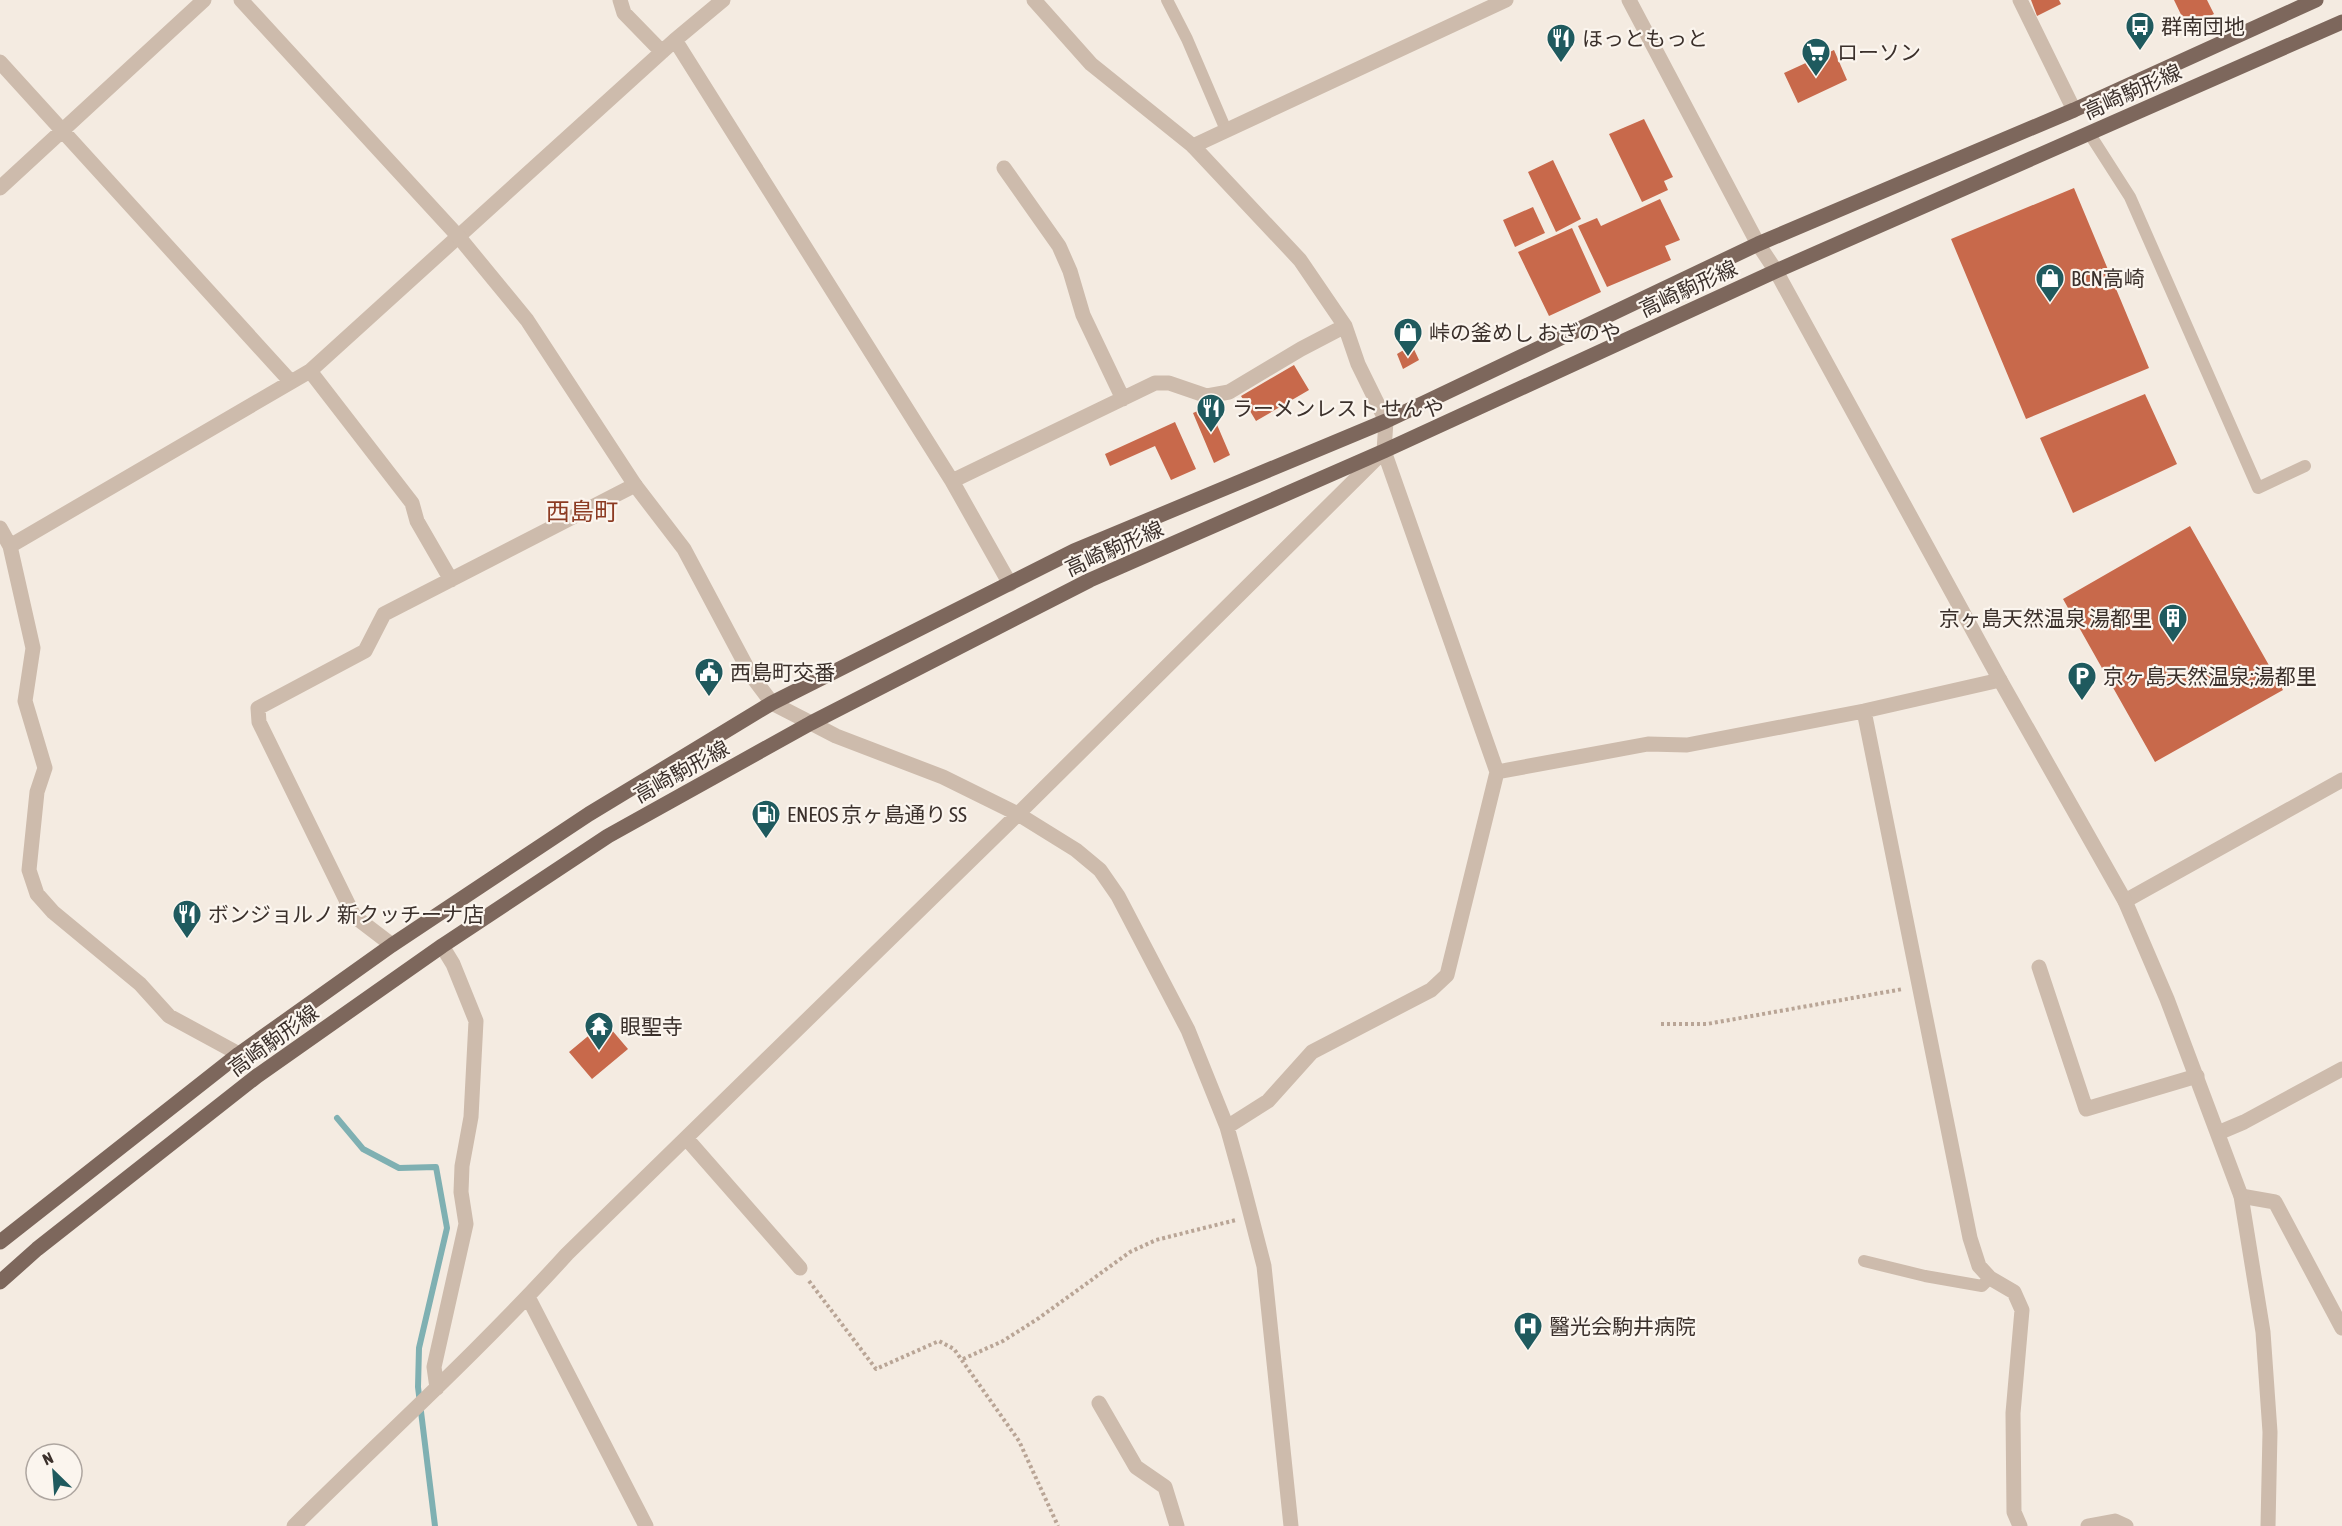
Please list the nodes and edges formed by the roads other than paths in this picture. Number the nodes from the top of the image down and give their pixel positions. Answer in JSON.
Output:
{"nodes":[{"id":1,"x":204,"y":0,"type":"edge"},
{"id":2,"x":241,"y":0,"type":"edge"},
{"id":3,"x":621,"y":0,"type":"edge"},
{"id":4,"x":723,"y":0,"type":"edge"},
{"id":5,"x":1034,"y":0,"type":"edge"},
{"id":6,"x":1167,"y":0,"type":"edge"},
{"id":7,"x":1506,"y":0,"type":"edge"},
{"id":8,"x":1629,"y":0,"type":"edge"},
{"id":9,"x":2020,"y":0,"type":"edge"},
{"id":10,"x":2316,"y":0,"type":"edge"},
{"id":11,"x":2342,"y":22,"type":"edge"},
{"id":12,"x":675,"y":40,"type":"junction"},
{"id":13,"x":662,"y":52,"type":"junction"},
{"id":14,"x":0,"y":62,"type":"edge"},
{"id":15,"x":2074,"y":110,"type":"junction"},
{"id":16,"x":63,"y":130,"type":"junction"},
{"id":17,"x":1226,"y":130,"type":"junction"},
{"id":18,"x":2089,"y":133,"type":"junction"},
{"id":19,"x":1193,"y":146,"type":"junction"},
{"id":20,"x":1004,"y":168,"type":"dead end"},
{"id":21,"x":0,"y":188,"type":"edge"},
{"id":22,"x":458,"y":236,"type":"junction"},
{"id":23,"x":1758,"y":244,"type":"junction"},
{"id":24,"x":1776,"y":271,"type":"junction"},
{"id":25,"x":1345,"y":326,"type":"junction"},
{"id":26,"x":310,"y":371,"type":"junction"},
{"id":27,"x":291,"y":382,"type":"junction"},
{"id":28,"x":1123,"y":399,"type":"junction"},
{"id":29,"x":1386,"y":421,"type":"junction"},
{"id":30,"x":1384,"y":451,"type":"junction"},
{"id":31,"x":2305,"y":466,"type":"dead end"},
{"id":32,"x":952,"y":481,"type":"junction"},
{"id":33,"x":635,"y":485,"type":"junction"},
{"id":34,"x":0,"y":528,"type":"edge"},
{"id":35,"x":10,"y":546,"type":"junction"},
{"id":36,"x":451,"y":580,"type":"junction"},
{"id":37,"x":1010,"y":584,"type":"junction"},
{"id":38,"x":2000,"y":680,"type":"junction"},
{"id":39,"x":772,"y":703,"type":"junction"},
{"id":40,"x":1864,"y":711,"type":"junction"},
{"id":41,"x":811,"y":723,"type":"junction"},
{"id":42,"x":1497,"y":772,"type":"junction"},
{"id":43,"x":2342,"y":780,"type":"edge"},
{"id":44,"x":1018,"y":814,"type":"junction"},
{"id":45,"x":2125,"y":901,"type":"junction"},
{"id":46,"x":392,"y":945,"type":"junction"},
{"id":47,"x":442,"y":946,"type":"junction"},
{"id":48,"x":2039,"y":967,"type":"dead end"},
{"id":49,"x":239,"y":1054,"type":"junction"},
{"id":50,"x":2342,"y":1069,"type":"edge"},
{"id":51,"x":2197,"y":1076,"type":"junction"},
{"id":52,"x":1227,"y":1126,"type":"junction"},
{"id":53,"x":2218,"y":1133,"type":"junction"},
{"id":54,"x":686,"y":1138,"type":"junction"},
{"id":55,"x":2241,"y":1196,"type":"junction"},
{"id":56,"x":0,"y":1242,"type":"edge"},
{"id":57,"x":1864,"y":1261,"type":"dead end"},
{"id":58,"x":800,"y":1268,"type":"road end"},
{"id":59,"x":1990,"y":1278,"type":"junction"},
{"id":60,"x":0,"y":1282,"type":"edge"},
{"id":61,"x":528,"y":1297,"type":"junction"},
{"id":62,"x":2342,"y":1328,"type":"edge"},
{"id":63,"x":437,"y":1388,"type":"junction"},
{"id":64,"x":1099,"y":1402,"type":"dead end"},
{"id":65,"x":294,"y":1526,"type":"edge"},
{"id":66,"x":646,"y":1526,"type":"edge"},
{"id":67,"x":1177,"y":1526,"type":"edge"},
{"id":68,"x":1291,"y":1526,"type":"edge"},
{"id":69,"x":2020,"y":1526,"type":"edge"},
{"id":70,"x":2088,"y":1526,"type":"edge"},
{"id":71,"x":2126,"y":1526,"type":"edge"},
{"id":72,"x":2268,"y":1526,"type":"edge"}],
"edges":[{"from":1,"to":16,"type":"street"},
{"from":2,"to":22,"type":"street"},
{"from":3,"to":13,"type":"street"},
{"from":4,"to":12,"type":"street"},
{"from":5,"to":19,"type":"street"},
{"from":6,"to":17,"type":"lane"},
{"from":7,"to":17,"type":"street"},
{"from":8,"to":23,"type":"street"},
{"from":9,"to":15,"type":"street"},
{"from":10,"to":15,"type":"main road","name":"高崎駒形線"},
{"from":11,"to":18,"type":"main road","name":"高崎駒形線"},
{"from":12,"to":13,"type":"street"},
{"from":12,"to":32,"type":"street"},
{"from":13,"to":22,"type":"street"},
{"from":14,"to":16,"type":"street"},
{"from":15,"to":23,"type":"main road","name":"高崎駒形線"},
{"from":16,"to":21,"type":"street"},
{"from":16,"to":27,"type":"street"},
{"from":17,"to":19,"type":"street"},
{"from":18,"to":24,"type":"main road","name":"高崎駒形線"},
{"from":18,"to":31,"type":"lane"},
{"from":19,"to":25,"type":"street"},
{"from":20,"to":28,"type":"street"},
{"from":22,"to":26,"type":"street"},
{"from":22,"to":33,"type":"street"},
{"from":23,"to":24,"type":"street"},
{"from":23,"to":29,"type":"main road","name":"高崎駒形線"},
{"from":24,"to":30,"type":"main road","name":"高崎駒形線"},
{"from":24,"to":38,"type":"street"},
{"from":25,"to":28,"type":"street"},
{"from":25,"to":29,"type":"street"},
{"from":26,"to":27,"type":"street"},
{"from":26,"to":36,"type":"street"},
{"from":27,"to":35,"type":"street"},
{"from":28,"to":32,"type":"street"},
{"from":29,"to":30,"type":"street"},
{"from":29,"to":37,"type":"main road","name":"高崎駒形線"},
{"from":30,"to":41,"type":"main road","name":"高崎駒形線"},
{"from":30,"to":42,"type":"street"},
{"from":30,"to":44,"type":"street"},
{"from":32,"to":37,"type":"street"},
{"from":33,"to":36,"type":"street"},
{"from":33,"to":39,"type":"street"},
{"from":34,"to":35,"type":"street"},
{"from":35,"to":49,"type":"street"},
{"from":36,"to":46,"type":"street"},
{"from":37,"to":39,"type":"main road","name":"高崎駒形線"},
{"from":38,"to":40,"type":"street"},
{"from":38,"to":45,"type":"street"},
{"from":39,"to":41,"type":"street"},
{"from":39,"to":46,"type":"main road","name":"高崎駒形線"},
{"from":40,"to":42,"type":"street"},
{"from":40,"to":59,"type":"street"},
{"from":41,"to":44,"type":"street"},
{"from":41,"to":47,"type":"main road","name":"高崎駒形線"},
{"from":42,"to":52,"type":"street"},
{"from":43,"to":45,"type":"street"},
{"from":44,"to":52,"type":"street"},
{"from":44,"to":54,"type":"street"},
{"from":45,"to":51,"type":"street"},
{"from":46,"to":49,"type":"main road","name":"高崎駒形線"},
{"from":47,"to":60,"type":"main road","name":"高崎駒形線"},
{"from":47,"to":63,"type":"street"},
{"from":48,"to":51,"type":"street"},
{"from":49,"to":56,"type":"main road","name":"高崎駒形線"},
{"from":50,"to":53,"type":"street"},
{"from":51,"to":53,"type":"street"},
{"from":52,"to":68,"type":"street"},
{"from":53,"to":55,"type":"street"},
{"from":54,"to":58,"type":"street"},
{"from":54,"to":61,"type":"street"},
{"from":55,"to":62,"type":"street"},
{"from":55,"to":72,"type":"street"},
{"from":57,"to":59,"type":"lane"},
{"from":59,"to":69,"type":"street"},
{"from":61,"to":63,"type":"street"},
{"from":61,"to":66,"type":"street"},
{"from":63,"to":65,"type":"street"},
{"from":64,"to":67,"type":"street"},
{"from":70,"to":71,"type":"street"}]}
